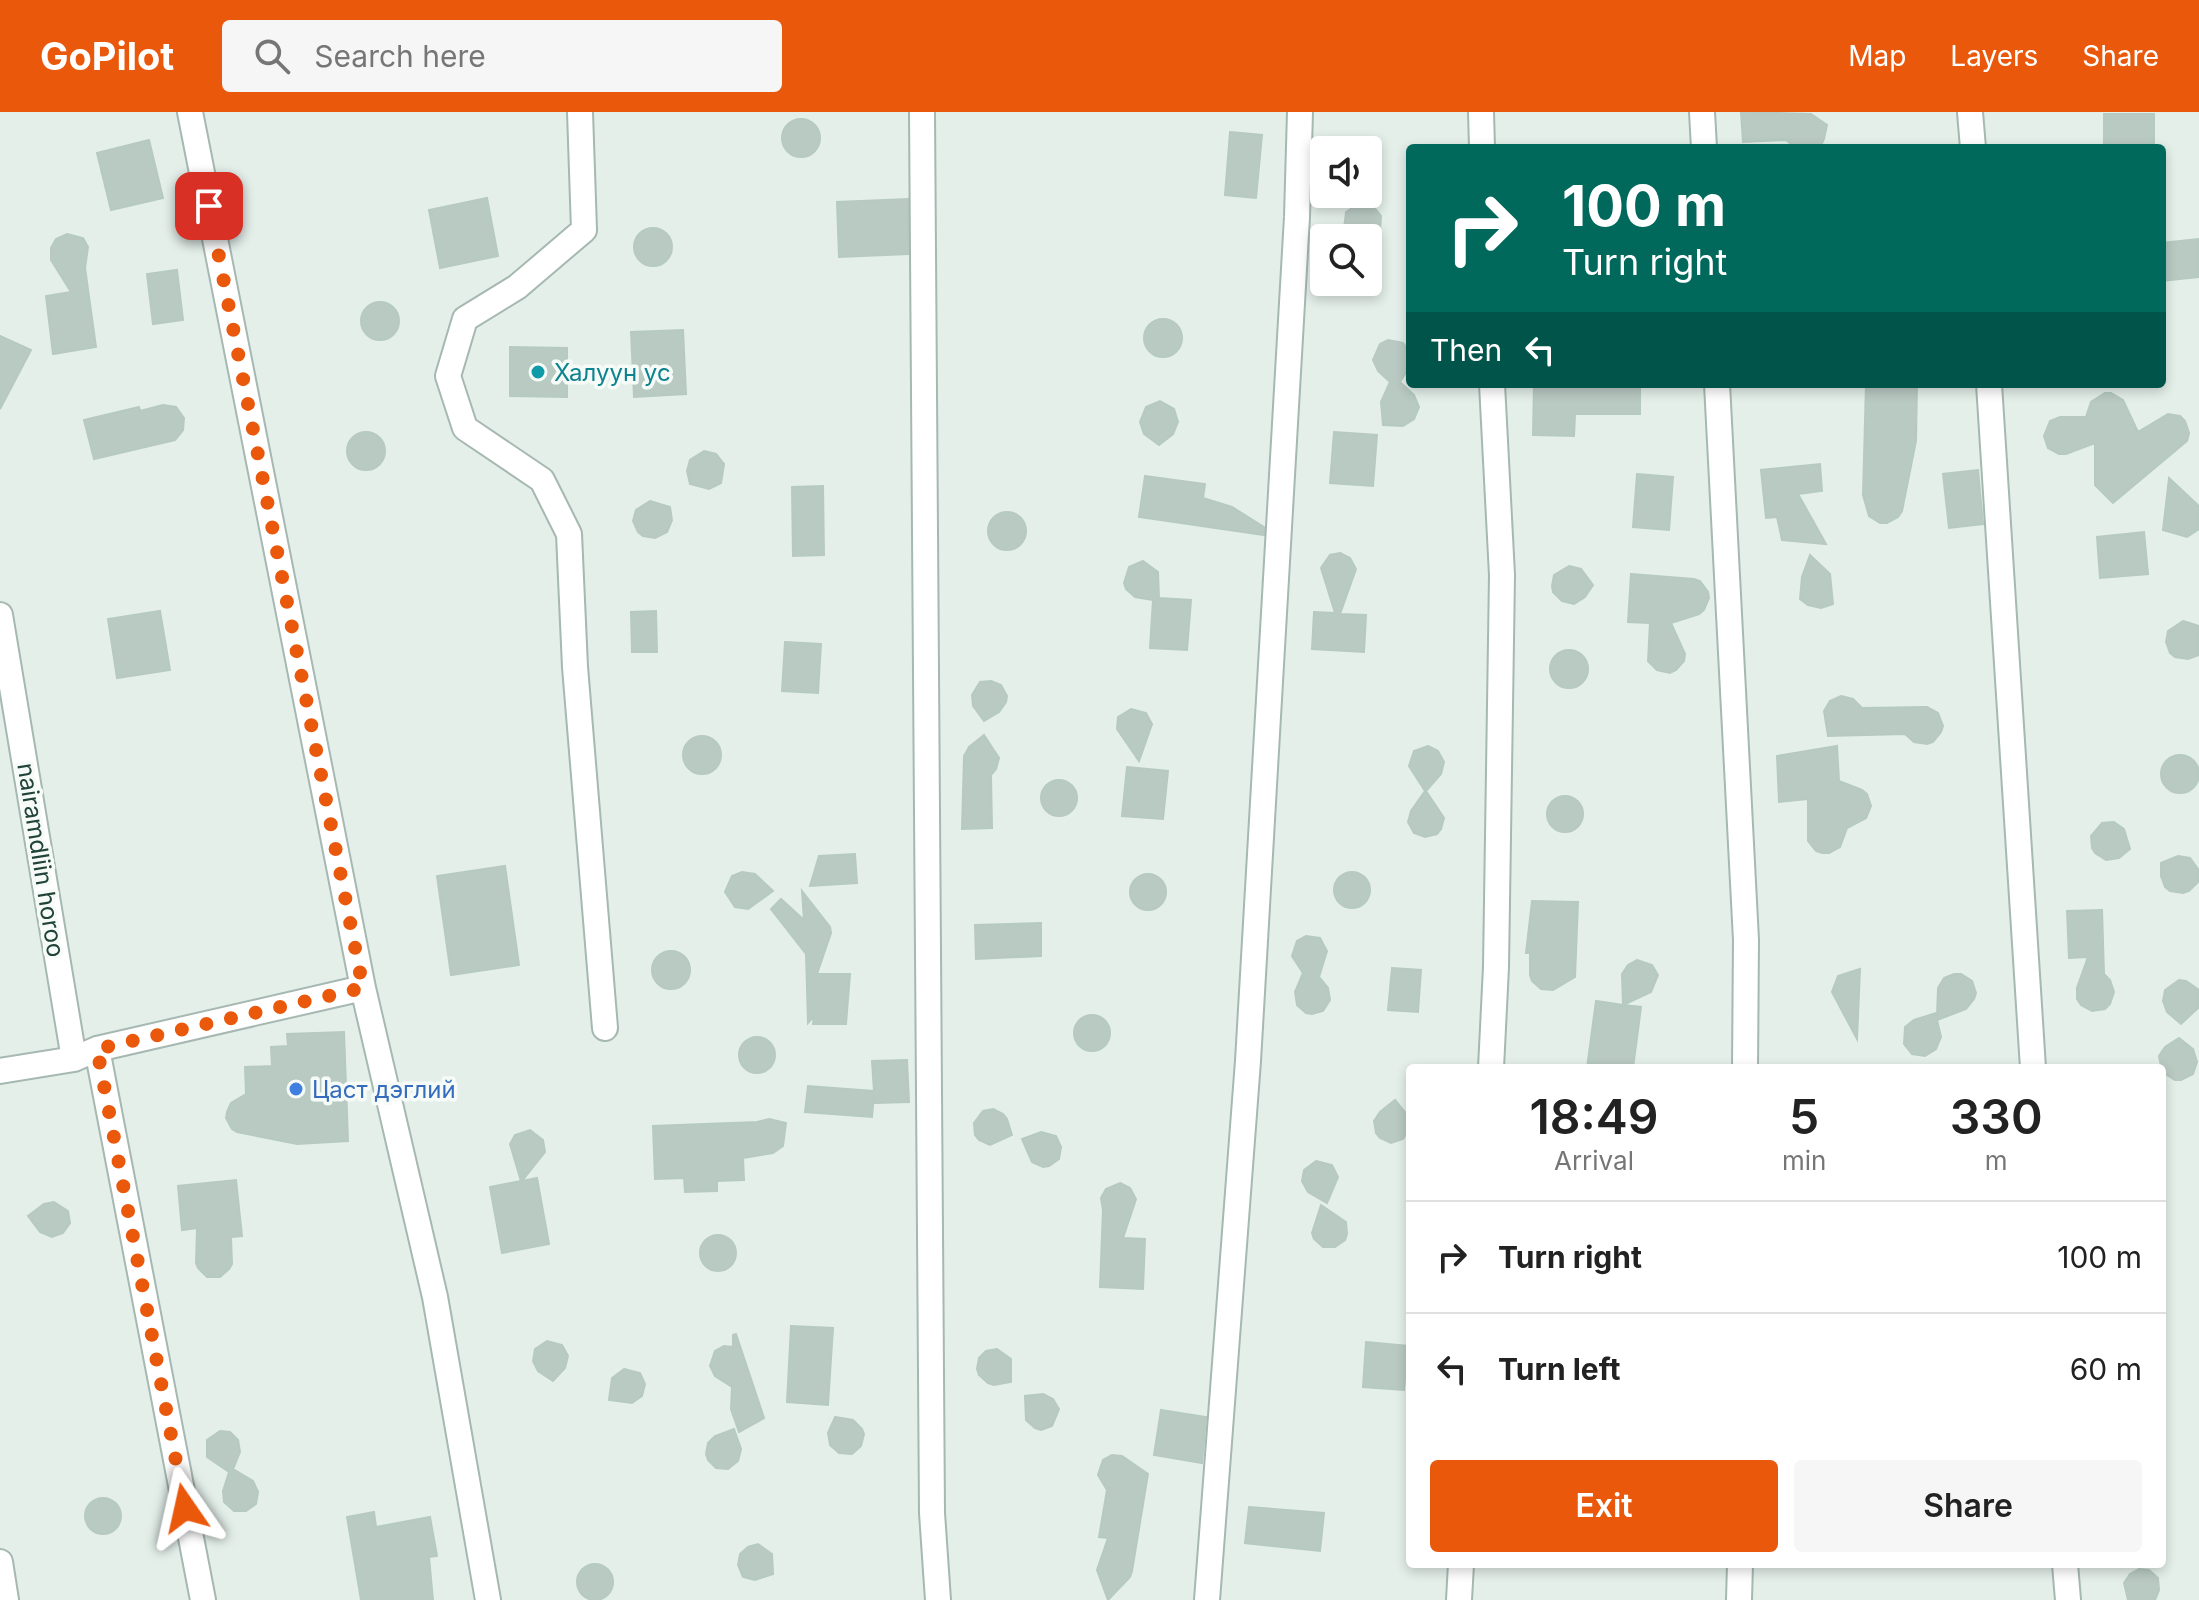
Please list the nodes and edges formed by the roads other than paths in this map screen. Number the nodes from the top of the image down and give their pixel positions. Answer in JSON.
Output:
{"nodes":[{"id":1,"x":190,"y":112,"type":"edge"},
{"id":2,"x":580,"y":112,"type":"edge"},
{"id":3,"x":922,"y":112,"type":"edge"},
{"id":4,"x":1300,"y":112,"type":"edge"},
{"id":5,"x":1481,"y":112,"type":"edge"},
{"id":6,"x":1702,"y":112,"type":"edge"},
{"id":7,"x":1970,"y":112,"type":"edge"},
{"id":8,"x":1482,"y":144,"type":"edge"},
{"id":9,"x":1704,"y":144,"type":"edge"},
{"id":10,"x":1973,"y":144,"type":"edge"},
{"id":11,"x":1492,"y":388,"type":"edge"},
{"id":12,"x":1717,"y":388,"type":"edge"},
{"id":13,"x":1989,"y":388,"type":"edge"},
{"id":14,"x":0,"y":615,"type":"edge"},
{"id":15,"x":363,"y":988,"type":"junction"},
{"id":16,"x":605,"y":1028,"type":"dead end"},
{"id":17,"x":97,"y":1049,"type":"junction"},
{"id":18,"x":74,"y":1059,"type":"junction"},
{"id":19,"x":1491,"y":1064,"type":"edge"},
{"id":20,"x":1745,"y":1064,"type":"edge"},
{"id":21,"x":2033,"y":1064,"type":"edge"},
{"id":22,"x":0,"y":1071,"type":"edge"},
{"id":23,"x":0,"y":1562,"type":"edge"},
{"id":24,"x":1461,"y":1568,"type":"edge"},
{"id":25,"x":1740,"y":1568,"type":"edge"},
{"id":26,"x":2065,"y":1568,"type":"edge"},
{"id":27,"x":6,"y":1600,"type":"edge"},
{"id":28,"x":203,"y":1600,"type":"edge"},
{"id":29,"x":488,"y":1600,"type":"edge"},
{"id":30,"x":938,"y":1600,"type":"edge"},
{"id":31,"x":1207,"y":1600,"type":"edge"},
{"id":32,"x":1459,"y":1600,"type":"edge"},
{"id":33,"x":1739,"y":1600,"type":"edge"},
{"id":34,"x":2068,"y":1600,"type":"edge"}],
"edges":[{"from":1,"to":15,"type":"street"},
{"from":2,"to":16,"type":"street"},
{"from":3,"to":30,"type":"street"},
{"from":4,"to":31,"type":"street"},
{"from":5,"to":8,"type":"street"},
{"from":6,"to":9,"type":"street"},
{"from":7,"to":10,"type":"street"},
{"from":11,"to":19,"type":"street"},
{"from":12,"to":20,"type":"street"},
{"from":13,"to":21,"type":"street"},
{"from":14,"to":18,"type":"street","name":"nairamdliin horoo"},
{"from":15,"to":17,"type":"street"},
{"from":15,"to":29,"type":"street"},
{"from":17,"to":18,"type":"street"},
{"from":17,"to":28,"type":"street"},
{"from":18,"to":22,"type":"street"},
{"from":23,"to":27,"type":"street"},
{"from":24,"to":32,"type":"street"},
{"from":25,"to":33,"type":"street"},
{"from":26,"to":34,"type":"street"}]}
